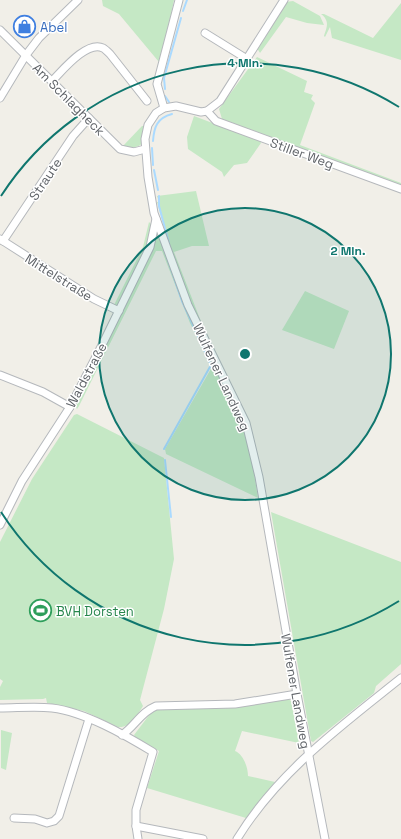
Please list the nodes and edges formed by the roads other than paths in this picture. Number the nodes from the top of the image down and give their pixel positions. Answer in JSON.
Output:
{"nodes":[{"id":1,"x":78,"y":0,"type":"edge"},
{"id":2,"x":179,"y":0,"type":"edge"},
{"id":3,"x":284,"y":0,"type":"edge"},
{"id":4,"x":0,"y":30,"type":"edge"},
{"id":5,"x":205,"y":33,"type":"dead end"},
{"id":6,"x":26,"y":55,"type":"junction"},
{"id":7,"x":247,"y":59,"type":"junction"},
{"id":8,"x":52,"y":81,"type":"junction"},
{"id":9,"x":0,"y":98,"type":"edge"},
{"id":10,"x":147,"y":102,"type":"dead end"},
{"id":11,"x":164,"y":108,"type":"junction"},
{"id":12,"x":207,"y":111,"type":"junction"},
{"id":13,"x":89,"y":118,"type":"junction"},
{"id":14,"x":145,"y":149,"type":"junction"},
{"id":15,"x":401,"y":189,"type":"edge"},
{"id":16,"x":156,"y":219,"type":"junction"},
{"id":17,"x":2,"y":240,"type":"edge"},
{"id":18,"x":119,"y":311,"type":"junction"},
{"id":19,"x":0,"y":375,"type":"edge"},
{"id":20,"x":70,"y":407,"type":"junction"},
{"id":21,"x":0,"y":525,"type":"edge"},
{"id":22,"x":401,"y":678,"type":"edge"},
{"id":23,"x":296,"y":694,"type":"junction"},
{"id":24,"x":0,"y":708,"type":"edge"},
{"id":25,"x":89,"y":719,"type":"junction"},
{"id":26,"x":122,"y":735,"type":"junction"},
{"id":27,"x":308,"y":754,"type":"junction"},
{"id":28,"x":14,"y":818,"type":"dead end"},
{"id":29,"x":136,"y":826,"type":"junction"},
{"id":30,"x":138,"y":839,"type":"edge"},
{"id":31,"x":198,"y":839,"type":"edge"},
{"id":32,"x":237,"y":839,"type":"edge"},
{"id":33,"x":325,"y":839,"type":"edge"}],
"edges":[{"from":1,"to":6,"type":"street"},
{"from":2,"to":11,"type":"street"},
{"from":3,"to":7,"type":"street"},
{"from":4,"to":6,"type":"street","name":"Am Schlagheck"},
{"from":5,"to":7,"type":"street"},
{"from":6,"to":8,"type":"street","name":"Am Schlagheck"},
{"from":6,"to":9,"type":"street"},
{"from":7,"to":12,"type":"street"},
{"from":8,"to":10,"type":"street"},
{"from":8,"to":13,"type":"street","name":"Am Schlagheck"},
{"from":11,"to":12,"type":"street"},
{"from":11,"to":14,"type":"street","name":"Wulfener Landweg"},
{"from":12,"to":15,"type":"street","name":"Stiller Weg"},
{"from":13,"to":14,"type":"street","name":"Am Schlagheck"},
{"from":13,"to":17,"type":"street","name":"Straute"},
{"from":14,"to":16,"type":"street","name":"Wulfener Landweg"},
{"from":16,"to":18,"type":"street","name":"Waldstraße"},
{"from":16,"to":23,"type":"street","name":"Wulfener Landweg"},
{"from":17,"to":18,"type":"street","name":"Mittelstraße"},
{"from":18,"to":20,"type":"street","name":"Waldstraße"},
{"from":19,"to":20,"type":"street"},
{"from":20,"to":21,"type":"street","name":"Waldstraße"},
{"from":22,"to":27,"type":"street"},
{"from":23,"to":26,"type":"street"},
{"from":23,"to":27,"type":"street","name":"Wulfener Landweg"},
{"from":24,"to":25,"type":"street"},
{"from":25,"to":26,"type":"street"},
{"from":25,"to":28,"type":"street"},
{"from":26,"to":29,"type":"street"},
{"from":27,"to":32,"type":"street"},
{"from":27,"to":33,"type":"street","name":"Wulfener Landweg"},
{"from":29,"to":30,"type":"street"},
{"from":29,"to":31,"type":"street"}]}
